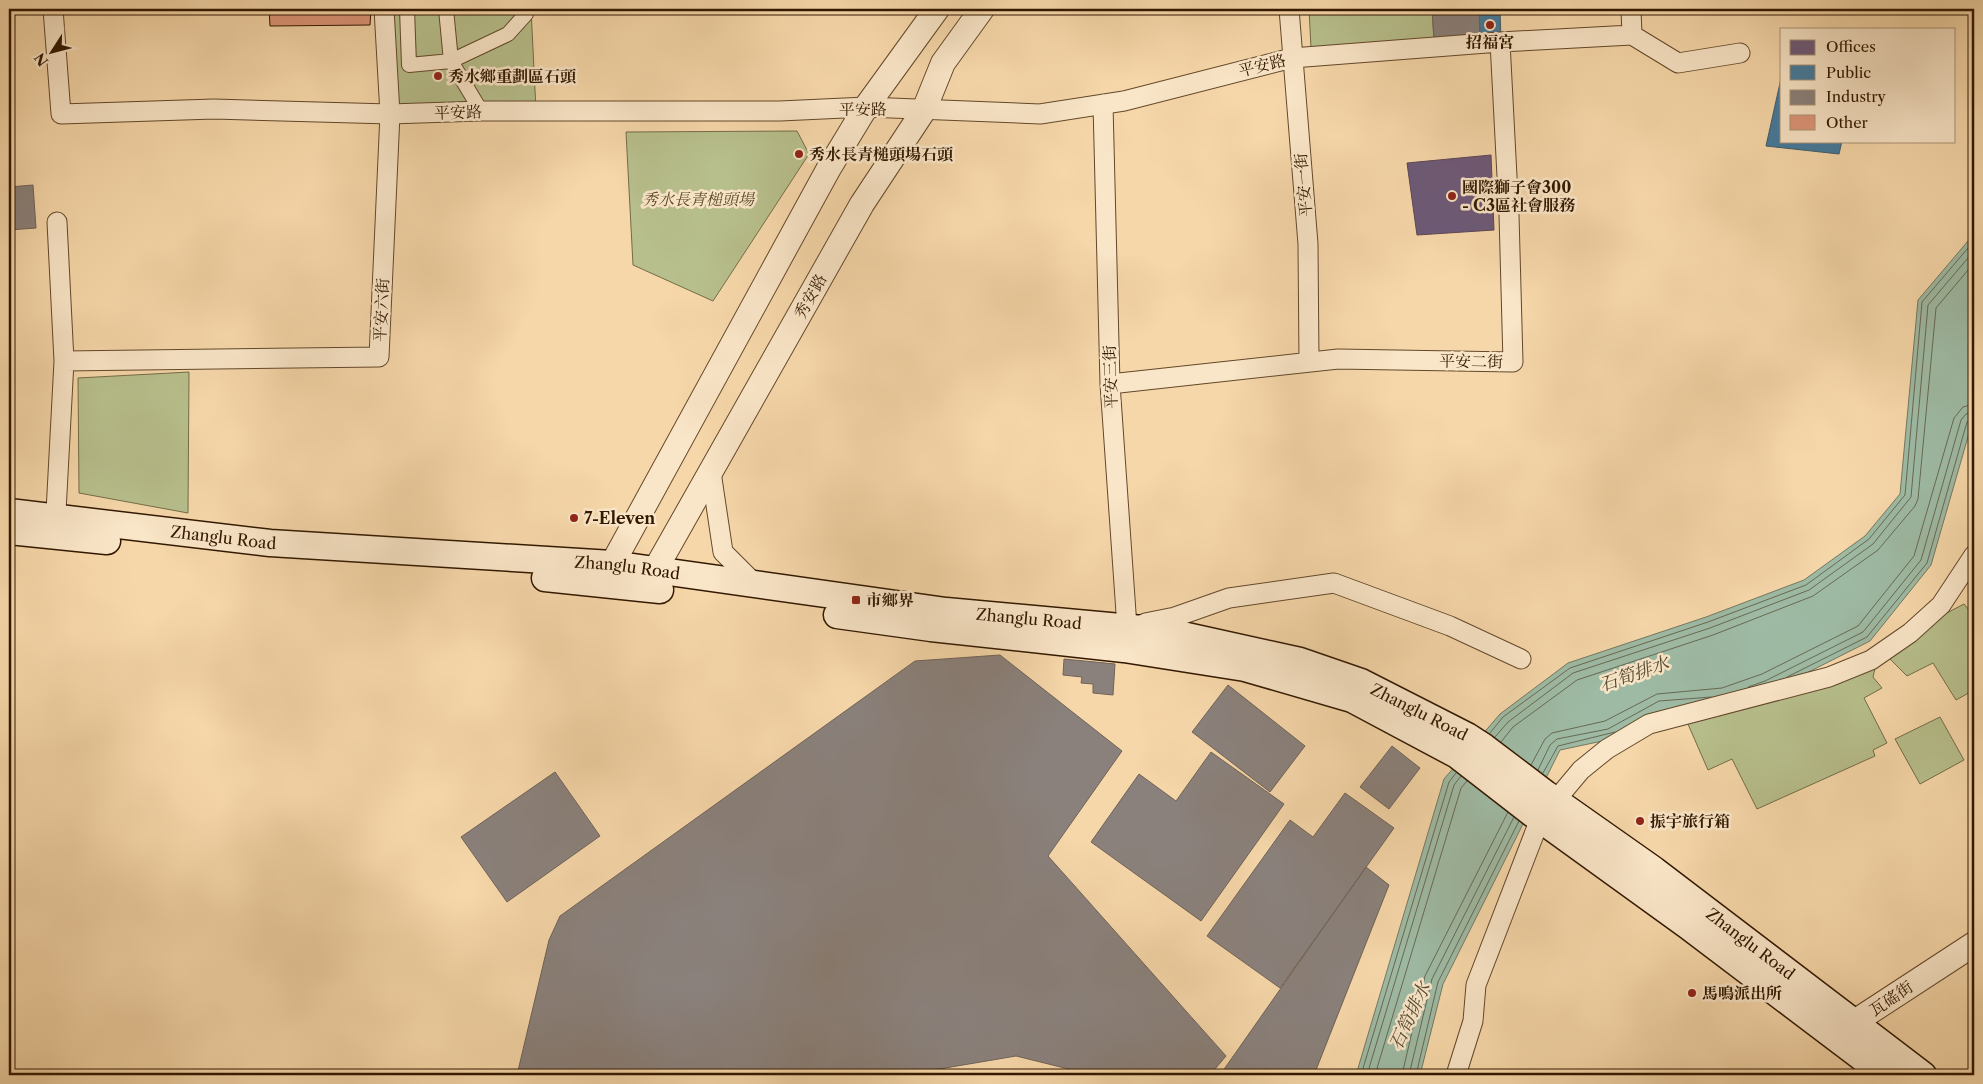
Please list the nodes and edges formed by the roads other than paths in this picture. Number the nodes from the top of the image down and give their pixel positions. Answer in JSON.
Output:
{"nodes":[{"id":1,"x":53,"y":9,"type":"edge"},
{"id":2,"x":384,"y":9,"type":"edge"},
{"id":3,"x":407,"y":9,"type":"edge"},
{"id":4,"x":446,"y":9,"type":"edge"},
{"id":5,"x":526,"y":9,"type":"edge"},
{"id":6,"x":937,"y":9,"type":"edge"},
{"id":7,"x":982,"y":9,"type":"edge"},
{"id":8,"x":1289,"y":9,"type":"edge"},
{"id":9,"x":1631,"y":9,"type":"edge"},
{"id":10,"x":1632,"y":35,"type":"junction"},
{"id":11,"x":1500,"y":42,"type":"junction"},
{"id":12,"x":1740,"y":53,"type":"dead end"},
{"id":13,"x":1292,"y":58,"type":"junction"},
{"id":14,"x":451,"y":61,"type":"junction"},
{"id":15,"x":1103,"y":104,"type":"junction"},
{"id":16,"x":866,"y":107,"type":"junction"},
{"id":17,"x":924,"y":110,"type":"junction"},
{"id":18,"x":482,"y":111,"type":"junction"},
{"id":19,"x":390,"y":114,"type":"junction"},
{"id":20,"x":57,"y":222,"type":"dead end"},
{"id":21,"x":64,"y":360,"type":"junction"},
{"id":22,"x":1309,"y":361,"type":"junction"},
{"id":23,"x":1110,"y":384,"type":"junction"},
{"id":24,"x":711,"y":472,"type":"junction"},
{"id":25,"x":9,"y":512,"type":"edge"},
{"id":26,"x":56,"y":527,"type":"junction"},
{"id":27,"x":9,"y":531,"type":"edge"},
{"id":28,"x":1974,"y":555,"type":"edge"},
{"id":29,"x":607,"y":574,"type":"junction"},
{"id":30,"x":650,"y":579,"type":"junction"},
{"id":31,"x":756,"y":586,"type":"junction"},
{"id":32,"x":1126,"y":638,"type":"junction"},
{"id":33,"x":1521,"y":660,"type":"dead end"},
{"id":34,"x":1544,"y":807,"type":"junction"},
{"id":35,"x":1974,"y":944,"type":"edge"},
{"id":36,"x":1800,"y":1012,"type":"junction"},
{"id":37,"x":1853,"y":1023,"type":"junction"},
{"id":38,"x":1456,"y":1075,"type":"edge"},
{"id":39,"x":1884,"y":1075,"type":"edge"},
{"id":40,"x":1923,"y":1075,"type":"edge"}],
"edges":[{"from":1,"to":19,"type":"street","name":"平安路"},
{"from":2,"to":19,"type":"street","name":"平安六街"},
{"from":3,"to":14,"type":"street"},
{"from":4,"to":14,"type":"street"},
{"from":5,"to":14,"type":"street"},
{"from":6,"to":16,"type":"street"},
{"from":7,"to":17,"type":"street","name":"秀安路"},
{"from":8,"to":13,"type":"street","name":"平安一街"},
{"from":9,"to":10,"type":"street"},
{"from":10,"to":11,"type":"street","name":"平安路"},
{"from":10,"to":12,"type":"street"},
{"from":11,"to":13,"type":"street","name":"平安路"},
{"from":11,"to":22,"type":"street","name":"平安二街"},
{"from":13,"to":15,"type":"street","name":"平安路"},
{"from":13,"to":22,"type":"street","name":"平安一街"},
{"from":14,"to":18,"type":"street"},
{"from":15,"to":17,"type":"street","name":"平安路"},
{"from":15,"to":23,"type":"street","name":"平安三街"},
{"from":16,"to":17,"type":"street","name":"平安路"},
{"from":16,"to":18,"type":"street","name":"平安路"},
{"from":16,"to":29,"type":"street"},
{"from":17,"to":24,"type":"street","name":"秀安路"},
{"from":18,"to":19,"type":"street","name":"平安路"},
{"from":19,"to":21,"type":"street","name":"平安六街"},
{"from":20,"to":21,"type":"street"},
{"from":21,"to":26,"type":"street"},
{"from":22,"to":23,"type":"street","name":"平安二街"},
{"from":23,"to":32,"type":"street","name":"平安三街"},
{"from":24,"to":30,"type":"street","name":"秀安路"},
{"from":24,"to":31,"type":"street"},
{"from":25,"to":26,"type":"main road","name":"Zhanglu Road"},
{"from":26,"to":27,"type":"main road","name":"Zhanglu Road"},
{"from":26,"to":29,"type":"main road","name":"Zhanglu Road"},
{"from":28,"to":34,"type":"street"},
{"from":29,"to":30,"type":"main road","name":"Zhanglu Road"},
{"from":30,"to":31,"type":"main road","name":"Zhanglu Road"},
{"from":30,"to":32,"type":"main road","name":"Zhanglu Road"},
{"from":31,"to":32,"type":"main road","name":"Zhanglu Road"},
{"from":32,"to":33,"type":"street"},
{"from":32,"to":34,"type":"main road","name":"Zhanglu Road"},
{"from":34,"to":36,"type":"main road","name":"Zhanglu Road"},
{"from":34,"to":37,"type":"main road","name":"Zhanglu Road"},
{"from":34,"to":38,"type":"street"},
{"from":35,"to":37,"type":"street","name":"瓦磘街"},
{"from":36,"to":37,"type":"street","name":"瓦磘街"},
{"from":36,"to":39,"type":"main road","name":"Zhanglu Road"},
{"from":37,"to":40,"type":"main road","name":"Zhanglu Road"}]}
